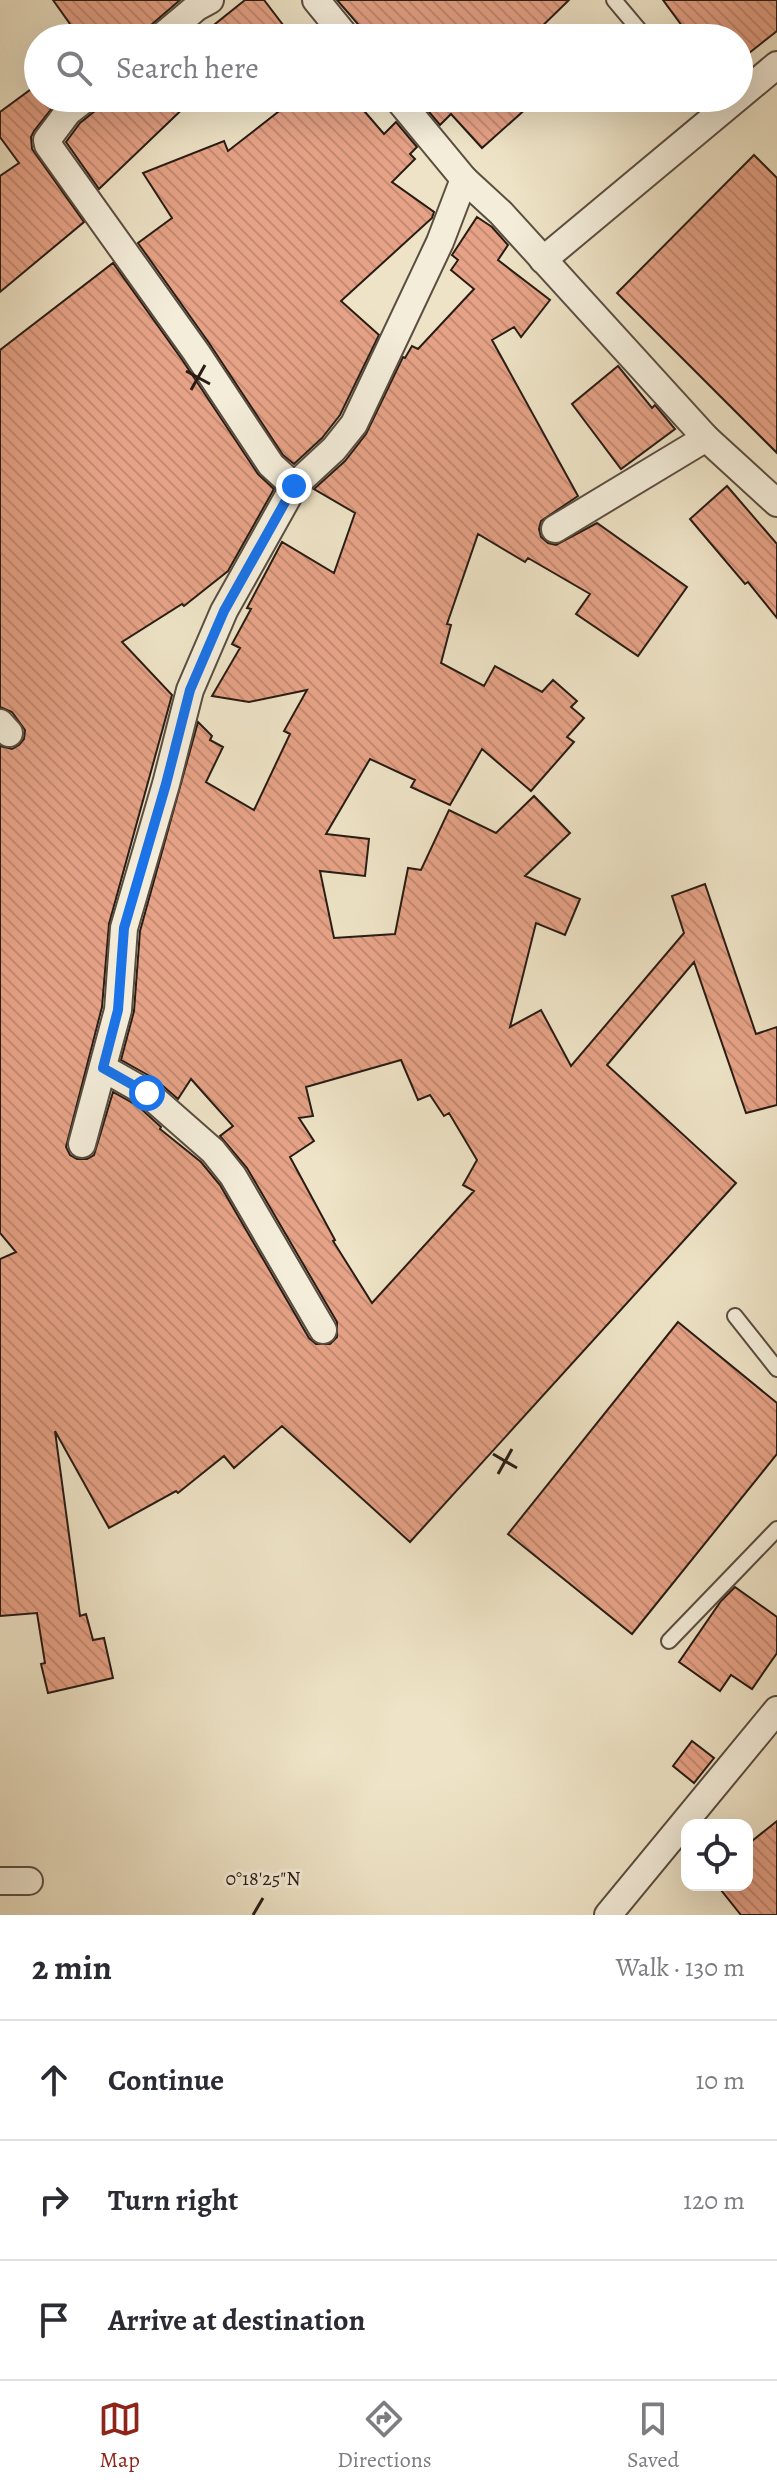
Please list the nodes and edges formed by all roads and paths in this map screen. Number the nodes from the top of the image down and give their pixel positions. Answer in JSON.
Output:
{"nodes":[{"id":1,"x":210,"y":0,"type":"edge"},
{"id":2,"x":316,"y":0,"type":"edge"},
{"id":3,"x":614,"y":0,"type":"edge"},
{"id":4,"x":177,"y":24,"type":"edge"},
{"id":5,"x":336,"y":24,"type":"edge"},
{"id":6,"x":634,"y":24,"type":"edge"},
{"id":7,"x":777,"y":65,"type":"edge"},
{"id":8,"x":753,"y":86,"type":"edge"},
{"id":9,"x":70,"y":112,"type":"edge"},
{"id":10,"x":409,"y":112,"type":"edge"},
{"id":11,"x":709,"y":112,"type":"edge"},
{"id":12,"x":723,"y":112,"type":"edge"},
{"id":13,"x":715,"y":119,"type":"junction"},
{"id":14,"x":464,"y":179,"type":"junction"},
{"id":15,"x":543,"y":260,"type":"junction"},
{"id":16,"x":706,"y":438,"type":"junction"},
{"id":17,"x":294,"y":486,"type":"junction"},
{"id":18,"x":777,"y":503,"type":"edge"},
{"id":19,"x":555,"y":529,"type":"dead end"},
{"id":20,"x":103,"y":1068,"type":"junction"},
{"id":21,"x":82,"y":1144,"type":"dead end"},
{"id":22,"x":735,"y":1316,"type":"dead end"},
{"id":23,"x":323,"y":1330,"type":"dead end"},
{"id":24,"x":777,"y":1369,"type":"edge"},
{"id":25,"x":777,"y":1529,"type":"edge"},
{"id":26,"x":669,"y":1641,"type":"dead end"},
{"id":27,"x":777,"y":1710,"type":"edge"},
{"id":28,"x":0,"y":1881,"type":"edge"},
{"id":29,"x":29,"y":1881,"type":"dead end"},
{"id":30,"x":608,"y":1915,"type":"edge"}],
"edges":[{"from":1,"to":4,"type":"street"},
{"from":2,"to":5,"type":"street"},
{"from":3,"to":6,"type":"lane"},
{"from":7,"to":8,"type":"street"},
{"from":9,"to":17,"type":"street"},
{"from":10,"to":14,"type":"street"},
{"from":11,"to":13,"type":"lane"},
{"from":12,"to":13,"type":"street"},
{"from":13,"to":15,"type":"street"},
{"from":14,"to":15,"type":"street"},
{"from":14,"to":17,"type":"street"},
{"from":15,"to":16,"type":"street"},
{"from":16,"to":18,"type":"street"},
{"from":16,"to":19,"type":"street"},
{"from":17,"to":20,"type":"street"},
{"from":20,"to":21,"type":"street"},
{"from":20,"to":23,"type":"street"},
{"from":22,"to":24,"type":"lane"},
{"from":25,"to":26,"type":"lane"},
{"from":27,"to":30,"type":"street"},
{"from":28,"to":29,"type":"street"}]}
